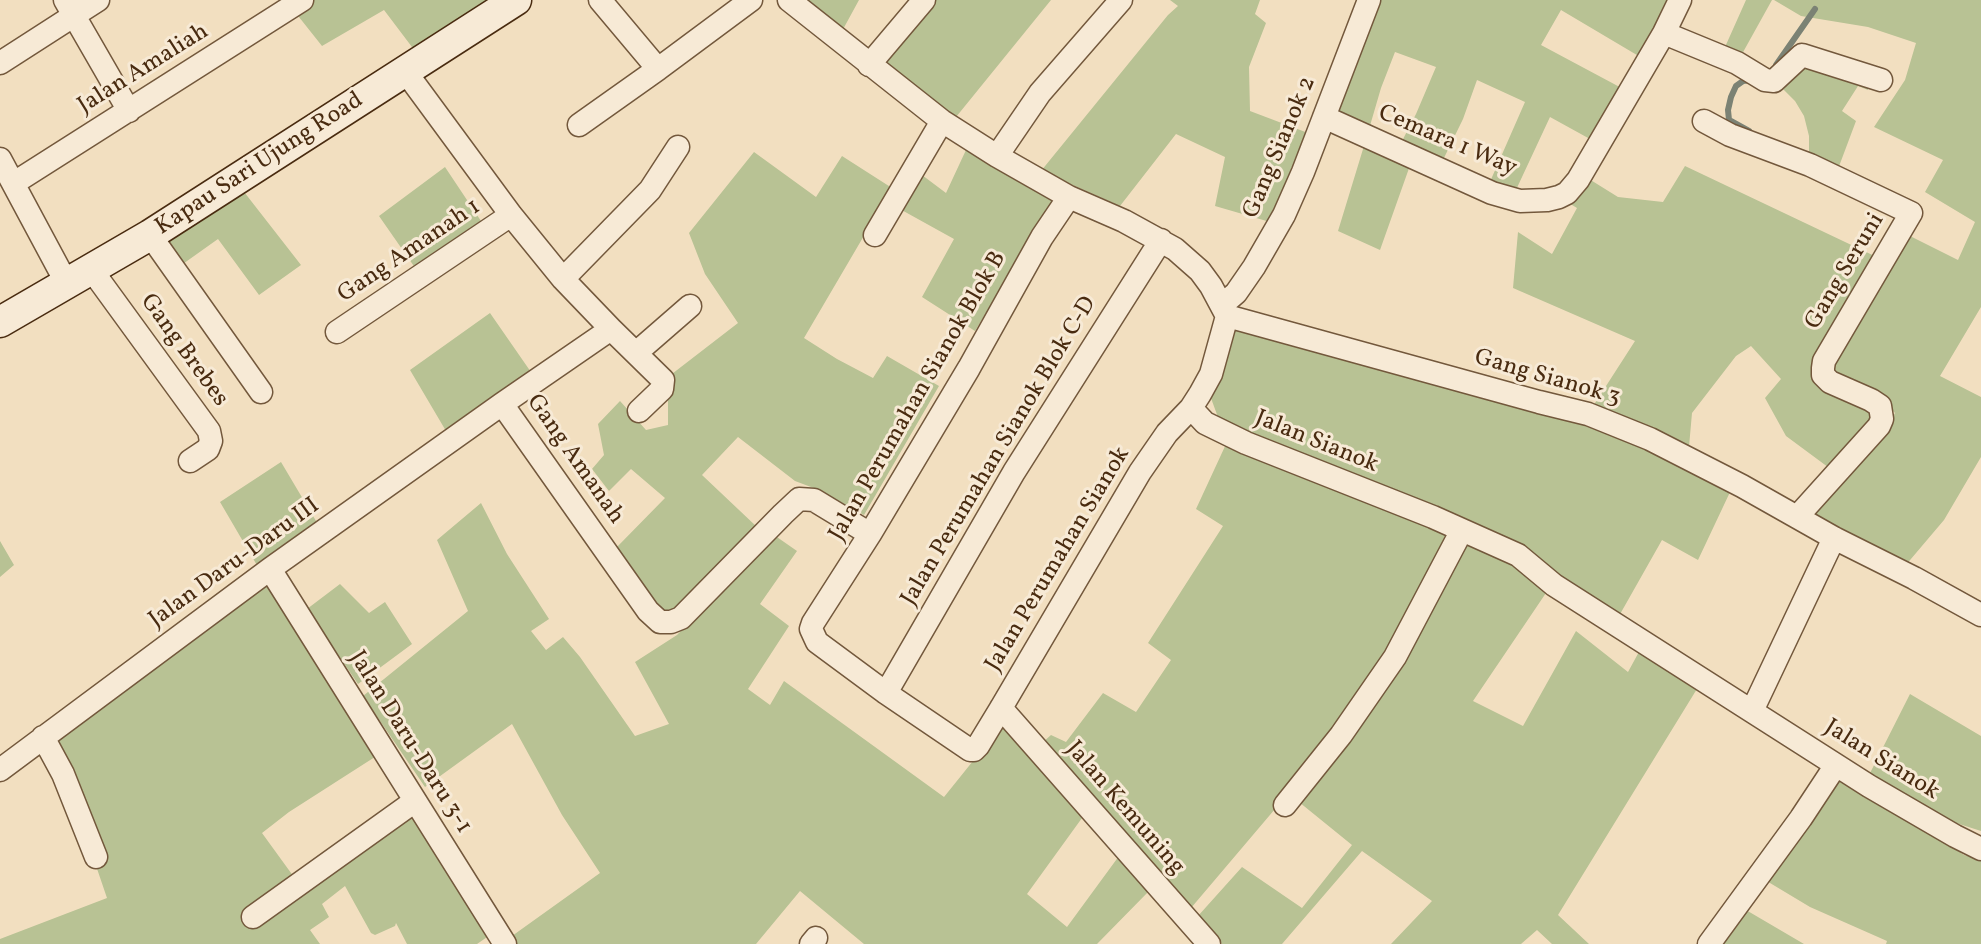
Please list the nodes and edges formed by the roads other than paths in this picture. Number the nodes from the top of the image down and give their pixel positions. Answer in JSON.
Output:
{"nodes":[{"id":1,"x":98,"y":0,"type":"edge"},
{"id":2,"x":302,"y":0,"type":"edge"},
{"id":3,"x":516,"y":0,"type":"edge"},
{"id":4,"x":600,"y":0,"type":"edge"},
{"id":5,"x":751,"y":0,"type":"edge"},
{"id":6,"x":789,"y":0,"type":"edge"},
{"id":7,"x":924,"y":0,"type":"edge"},
{"id":8,"x":1121,"y":0,"type":"edge"},
{"id":9,"x":1369,"y":0,"type":"edge"},
{"id":10,"x":1680,"y":0,"type":"edge"},
{"id":11,"x":70,"y":8,"type":"edge"},
{"id":12,"x":1664,"y":33,"type":"junction"},
{"id":13,"x":0,"y":63,"type":"edge"},
{"id":14,"x":869,"y":65,"type":"junction"},
{"id":15,"x":658,"y":69,"type":"junction"},
{"id":16,"x":405,"y":71,"type":"junction"},
{"id":17,"x":1881,"y":80,"type":"dead end"},
{"id":18,"x":129,"y":111,"type":"junction"},
{"id":19,"x":1324,"y":117,"type":"junction"},
{"id":20,"x":942,"y":121,"type":"junction"},
{"id":21,"x":1704,"y":121,"type":"dead end"},
{"id":22,"x":579,"y":125,"type":"dead end"},
{"id":23,"x":678,"y":147,"type":"dead end"},
{"id":24,"x":997,"y":156,"type":"junction"},
{"id":25,"x":0,"y":159,"type":"edge"},
{"id":26,"x":14,"y":183,"type":"junction"},
{"id":27,"x":1069,"y":197,"type":"junction"},
{"id":28,"x":511,"y":215,"type":"junction"},
{"id":29,"x":150,"y":235,"type":"junction"},
{"id":30,"x":875,"y":235,"type":"dead end"},
{"id":31,"x":1161,"y":240,"type":"junction"},
{"id":32,"x":79,"y":276,"type":"junction"},
{"id":33,"x":563,"y":279,"type":"junction"},
{"id":34,"x":690,"y":306,"type":"dead end"},
{"id":35,"x":1225,"y":310,"type":"junction"},
{"id":36,"x":0,"y":322,"type":"edge"},
{"id":37,"x":611,"y":329,"type":"junction"},
{"id":38,"x":337,"y":332,"type":"dead end"},
{"id":39,"x":636,"y":353,"type":"junction"},
{"id":40,"x":261,"y":392,"type":"dead end"},
{"id":41,"x":502,"y":404,"type":"junction"},
{"id":42,"x":1191,"y":408,"type":"junction"},
{"id":43,"x":639,"y":411,"type":"dead end"},
{"id":44,"x":190,"y":461,"type":"dead end"},
{"id":45,"x":1797,"y":517,"type":"junction"},
{"id":46,"x":1462,"y":530,"type":"junction"},
{"id":47,"x":870,"y":534,"type":"junction"},
{"id":48,"x":1834,"y":538,"type":"junction"},
{"id":49,"x":270,"y":569,"type":"junction"},
{"id":50,"x":1981,"y":615,"type":"edge"},
{"id":51,"x":886,"y":693,"type":"junction"},
{"id":52,"x":1001,"y":708,"type":"junction"},
{"id":53,"x":1752,"y":711,"type":"junction"},
{"id":54,"x":43,"y":737,"type":"junction"},
{"id":55,"x":1836,"y":765,"type":"junction"},
{"id":56,"x":0,"y":770,"type":"edge"},
{"id":57,"x":415,"y":801,"type":"junction"},
{"id":58,"x":1285,"y":805,"type":"dead end"},
{"id":59,"x":1981,"y":849,"type":"edge"},
{"id":60,"x":96,"y":857,"type":"dead end"},
{"id":61,"x":253,"y":917,"type":"dead end"},
{"id":62,"x":505,"y":944,"type":"edge"},
{"id":63,"x":1209,"y":944,"type":"edge"},
{"id":64,"x":1709,"y":944,"type":"edge"}],
"edges":[{"from":1,"to":11,"type":"street"},
{"from":2,"to":18,"type":"street","name":"Jalan Amaliah"},
{"from":3,"to":16,"type":"street","name":"Kapau Sari Ujung Road"},
{"from":4,"to":15,"type":"street"},
{"from":5,"to":15,"type":"street"},
{"from":6,"to":14,"type":"street"},
{"from":7,"to":14,"type":"street"},
{"from":8,"to":24,"type":"street"},
{"from":9,"to":19,"type":"street","name":"Gang Sianok 2"},
{"from":10,"to":12,"type":"street","name":"Cemara 1 Way"},
{"from":11,"to":13,"type":"street"},
{"from":11,"to":18,"type":"street"},
{"from":12,"to":17,"type":"street"},
{"from":12,"to":19,"type":"street","name":"Cemara 1 Way"},
{"from":14,"to":20,"type":"street"},
{"from":15,"to":22,"type":"street"},
{"from":16,"to":28,"type":"street"},
{"from":16,"to":29,"type":"street","name":"Kapau Sari Ujung Road"},
{"from":18,"to":26,"type":"street","name":"Jalan Amaliah"},
{"from":19,"to":35,"type":"street","name":"Gang Sianok 2"},
{"from":20,"to":24,"type":"street"},
{"from":20,"to":30,"type":"street"},
{"from":21,"to":45,"type":"street","name":"Gang Seruni"},
{"from":23,"to":33,"type":"street"},
{"from":24,"to":27,"type":"street"},
{"from":25,"to":26,"type":"street"},
{"from":26,"to":32,"type":"street"},
{"from":27,"to":31,"type":"street"},
{"from":27,"to":47,"type":"street","name":"Jalan Perumahan Sianok Blok B"},
{"from":28,"to":33,"type":"street"},
{"from":28,"to":38,"type":"street","name":"Gang Amanah 1"},
{"from":29,"to":32,"type":"street","name":"Kapau Sari Ujung Road"},
{"from":29,"to":40,"type":"street"},
{"from":31,"to":35,"type":"street"},
{"from":31,"to":51,"type":"street","name":"Jalan Perumahan Sianok Blok C-D"},
{"from":32,"to":36,"type":"street","name":"Kapau Sari Ujung Road"},
{"from":32,"to":44,"type":"street","name":"Gang Brebes"},
{"from":33,"to":37,"type":"street"},
{"from":34,"to":39,"type":"street"},
{"from":35,"to":42,"type":"street"},
{"from":35,"to":45,"type":"street","name":"Gang Sianok 3"},
{"from":37,"to":39,"type":"street"},
{"from":37,"to":41,"type":"street","name":"Gang Amanah"},
{"from":39,"to":43,"type":"street"},
{"from":41,"to":47,"type":"street","name":"Gang Amanah"},
{"from":41,"to":49,"type":"street","name":"Jalan Daru-Daru III"},
{"from":42,"to":46,"type":"street","name":"Jalan Sianok"},
{"from":42,"to":52,"type":"street","name":"Jalan Perumahan Sianok"},
{"from":45,"to":48,"type":"street","name":"Gang Sianok 3"},
{"from":46,"to":53,"type":"street","name":"Jalan Sianok"},
{"from":46,"to":58,"type":"street"},
{"from":47,"to":51,"type":"street","name":"Jalan Perumahan Sianok Blok B"},
{"from":48,"to":50,"type":"street","name":"Gang Sianok 3"},
{"from":48,"to":53,"type":"street"},
{"from":49,"to":54,"type":"street","name":"Jalan Daru-Daru III"},
{"from":49,"to":57,"type":"street","name":"Jalan Daru-Daru 3-1"},
{"from":51,"to":52,"type":"street","name":"Jalan Perumahan Sianok"},
{"from":52,"to":63,"type":"street","name":"Jalan Kemuning"},
{"from":53,"to":55,"type":"street","name":"Jalan Sianok"},
{"from":54,"to":56,"type":"street","name":"Jalan Daru-Daru III"},
{"from":54,"to":60,"type":"street"},
{"from":55,"to":59,"type":"street","name":"Jalan Sianok"},
{"from":55,"to":64,"type":"street"},
{"from":57,"to":61,"type":"street"},
{"from":57,"to":62,"type":"street","name":"Jalan Daru-Daru 3-1"}]}
